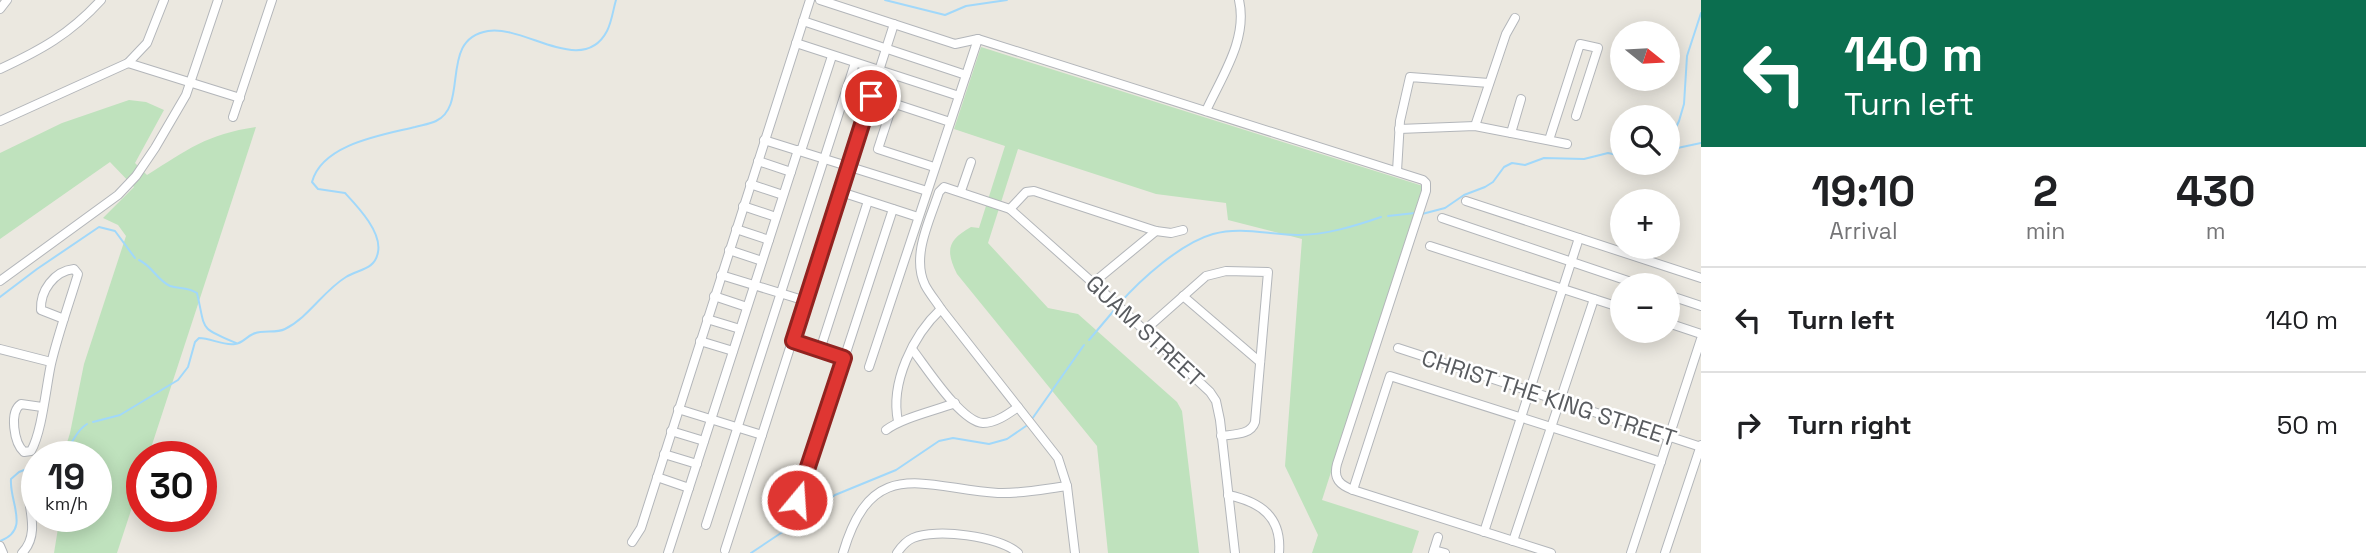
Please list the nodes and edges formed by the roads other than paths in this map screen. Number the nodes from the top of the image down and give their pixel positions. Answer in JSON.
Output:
{"nodes":[{"id":1,"x":7,"y":0,"type":"edge"},
{"id":2,"x":102,"y":0,"type":"edge"},
{"id":3,"x":164,"y":0,"type":"edge"},
{"id":4,"x":218,"y":0,"type":"edge"},
{"id":5,"x":272,"y":0,"type":"edge"},
{"id":6,"x":810,"y":0,"type":"edge"},
{"id":7,"x":820,"y":0,"type":"edge"},
{"id":8,"x":1239,"y":0,"type":"edge"},
{"id":9,"x":0,"y":9,"type":"edge"},
{"id":10,"x":1515,"y":18,"type":"dead end"},
{"id":11,"x":803,"y":21,"type":"junction"},
{"id":12,"x":894,"y":24,"type":"junction"},
{"id":13,"x":978,"y":39,"type":"junction"},
{"id":14,"x":796,"y":43,"type":"junction"},
{"id":15,"x":886,"y":49,"type":"junction"},
{"id":16,"x":832,"y":56,"type":"junction"},
{"id":17,"x":128,"y":63,"type":"junction"},
{"id":18,"x":855,"y":63,"type":"junction"},
{"id":19,"x":0,"y":68,"type":"edge"},
{"id":20,"x":879,"y":71,"type":"junction"},
{"id":21,"x":966,"y":75,"type":"junction"},
{"id":22,"x":191,"y":83,"type":"junction"},
{"id":23,"x":1489,"y":83,"type":"junction"},
{"id":24,"x":871,"y":96,"type":"junction"},
{"id":25,"x":959,"y":96,"type":"junction"},
{"id":26,"x":240,"y":98,"type":"junction"},
{"id":27,"x":1521,"y":99,"type":"dead end"},
{"id":28,"x":893,"y":103,"type":"junction"},
{"id":29,"x":1206,"y":111,"type":"junction"},
{"id":30,"x":1576,"y":116,"type":"dead end"},
{"id":31,"x":233,"y":117,"type":"dead end"},
{"id":32,"x":0,"y":121,"type":"edge"},
{"id":33,"x":950,"y":121,"type":"junction"},
{"id":34,"x":1475,"y":126,"type":"junction"},
{"id":35,"x":1399,"y":129,"type":"junction"},
{"id":36,"x":1511,"y":133,"type":"junction"},
{"id":37,"x":1549,"y":140,"type":"junction"},
{"id":38,"x":764,"y":141,"type":"junction"},
{"id":39,"x":1567,"y":144,"type":"dead end"},
{"id":40,"x":799,"y":151,"type":"junction"},
{"id":41,"x":824,"y":158,"type":"junction"},
{"id":42,"x":758,"y":162,"type":"junction"},
{"id":43,"x":971,"y":162,"type":"dead end"},
{"id":44,"x":849,"y":166,"type":"junction"},
{"id":45,"x":934,"y":167,"type":"junction"},
{"id":46,"x":1397,"y":171,"type":"junction"},
{"id":47,"x":791,"y":172,"type":"junction"},
{"id":48,"x":750,"y":184,"type":"junction"},
{"id":49,"x":926,"y":191,"type":"junction"},
{"id":50,"x":961,"y":191,"type":"junction"},
{"id":51,"x":841,"y":192,"type":"junction"},
{"id":52,"x":783,"y":195,"type":"junction"},
{"id":53,"x":868,"y":201,"type":"junction"},
{"id":54,"x":1466,"y":201,"type":"dead end"},
{"id":55,"x":743,"y":206,"type":"junction"},
{"id":56,"x":893,"y":209,"type":"junction"},
{"id":57,"x":1010,"y":209,"type":"junction"},
{"id":58,"x":776,"y":217,"type":"junction"},
{"id":59,"x":918,"y":217,"type":"junction"},
{"id":60,"x":1442,"y":218,"type":"dead end"},
{"id":61,"x":736,"y":229,"type":"junction"},
{"id":62,"x":1183,"y":230,"type":"dead end"},
{"id":63,"x":1156,"y":231,"type":"junction"},
{"id":64,"x":1579,"y":238,"type":"junction"},
{"id":65,"x":769,"y":240,"type":"junction"},
{"id":66,"x":1430,"y":246,"type":"dead end"},
{"id":67,"x":729,"y":250,"type":"junction"},
{"id":68,"x":762,"y":261,"type":"junction"},
{"id":69,"x":1571,"y":262,"type":"junction"},
{"id":70,"x":722,"y":275,"type":"junction"},
{"id":71,"x":1610,"y":275,"type":"edge"},
{"id":72,"x":1701,"y":278,"type":"edge"},
{"id":73,"x":0,"y":281,"type":"edge"},
{"id":74,"x":1093,"y":283,"type":"junction"},
{"id":75,"x":754,"y":285,"type":"junction"},
{"id":76,"x":1563,"y":289,"type":"junction"},
{"id":77,"x":780,"y":293,"type":"junction"},
{"id":78,"x":714,"y":296,"type":"junction"},
{"id":79,"x":1182,"y":296,"type":"junction"},
{"id":80,"x":1594,"y":299,"type":"junction"},
{"id":81,"x":1680,"y":299,"type":"edge"},
{"id":82,"x":806,"y":302,"type":"junction"},
{"id":83,"x":1610,"y":304,"type":"edge"},
{"id":84,"x":1701,"y":306,"type":"edge"},
{"id":85,"x":747,"y":307,"type":"junction"},
{"id":86,"x":940,"y":309,"type":"junction"},
{"id":87,"x":64,"y":319,"type":"junction"},
{"id":88,"x":707,"y":319,"type":"junction"},
{"id":89,"x":1680,"y":327,"type":"edge"},
{"id":90,"x":740,"y":330,"type":"junction"},
{"id":91,"x":1145,"y":330,"type":"junction"},
{"id":92,"x":1701,"y":334,"type":"edge"},
{"id":93,"x":1701,"y":339,"type":"edge"},
{"id":94,"x":700,"y":341,"type":"junction"},
{"id":95,"x":793,"y":341,"type":"junction"},
{"id":96,"x":1398,"y":348,"type":"dead end"},
{"id":97,"x":0,"y":349,"type":"edge"},
{"id":98,"x":912,"y":349,"type":"junction"},
{"id":99,"x":820,"y":350,"type":"junction"},
{"id":100,"x":733,"y":351,"type":"junction"},
{"id":101,"x":844,"y":358,"type":"junction"},
{"id":102,"x":51,"y":362,"type":"junction"},
{"id":103,"x":1260,"y":362,"type":"junction"},
{"id":104,"x":869,"y":367,"type":"dead end"},
{"id":105,"x":1529,"y":391,"type":"junction"},
{"id":106,"x":1560,"y":401,"type":"junction"},
{"id":107,"x":955,"y":403,"type":"junction"},
{"id":108,"x":42,"y":407,"type":"junction"},
{"id":109,"x":1018,"y":407,"type":"junction"},
{"id":110,"x":678,"y":409,"type":"junction"},
{"id":111,"x":1521,"y":418,"type":"junction"},
{"id":112,"x":711,"y":419,"type":"junction"},
{"id":113,"x":898,"y":421,"type":"junction"},
{"id":114,"x":737,"y":427,"type":"junction"},
{"id":115,"x":1551,"y":428,"type":"junction"},
{"id":116,"x":886,"y":430,"type":"dead end"},
{"id":117,"x":671,"y":431,"type":"junction"},
{"id":118,"x":762,"y":435,"type":"junction"},
{"id":119,"x":1222,"y":436,"type":"junction"},
{"id":120,"x":1669,"y":437,"type":"junction"},
{"id":121,"x":704,"y":441,"type":"junction"},
{"id":122,"x":1701,"y":446,"type":"edge"},
{"id":123,"x":664,"y":454,"type":"junction"},
{"id":124,"x":1661,"y":462,"type":"junction"},
{"id":125,"x":697,"y":464,"type":"junction"},
{"id":126,"x":1690,"y":476,"type":"junction"},
{"id":127,"x":657,"y":477,"type":"junction"},
{"id":128,"x":1701,"y":480,"type":"edge"},
{"id":129,"x":1067,"y":486,"type":"junction"},
{"id":130,"x":689,"y":488,"type":"junction"},
{"id":131,"x":1353,"y":490,"type":"junction"},
{"id":132,"x":1228,"y":495,"type":"junction"},
{"id":133,"x":790,"y":524,"type":"dead end"},
{"id":134,"x":706,"y":525,"type":"dead end"},
{"id":135,"x":31,"y":532,"type":"edge"},
{"id":136,"x":1484,"y":532,"type":"junction"},
{"id":137,"x":1438,"y":537,"type":"dead end"},
{"id":138,"x":1513,"y":541,"type":"junction"},
{"id":139,"x":632,"y":542,"type":"dead end"},
{"id":140,"x":0,"y":546,"type":"edge"},
{"id":141,"x":725,"y":550,"type":"dead end"},
{"id":142,"x":1434,"y":551,"type":"edge"},
{"id":143,"x":3,"y":553,"type":"edge"},
{"id":144,"x":22,"y":553,"type":"edge"},
{"id":145,"x":668,"y":553,"type":"edge"},
{"id":146,"x":843,"y":553,"type":"edge"},
{"id":147,"x":897,"y":553,"type":"edge"},
{"id":148,"x":1018,"y":553,"type":"edge"},
{"id":149,"x":1075,"y":553,"type":"edge"},
{"id":150,"x":1235,"y":553,"type":"edge"},
{"id":151,"x":1279,"y":553,"type":"edge"},
{"id":152,"x":1444,"y":553,"type":"edge"},
{"id":153,"x":1551,"y":553,"type":"edge"},
{"id":154,"x":1631,"y":553,"type":"edge"},
{"id":155,"x":1665,"y":553,"type":"edge"}],
"edges":[{"from":1,"to":9,"type":"street"},
{"from":2,"to":19,"type":"street"},
{"from":3,"to":17,"type":"street"},
{"from":4,"to":22,"type":"street"},
{"from":5,"to":26,"type":"street"},
{"from":6,"to":11,"type":"street"},
{"from":7,"to":12,"type":"street"},
{"from":8,"to":29,"type":"street"},
{"from":10,"to":23,"type":"street"},
{"from":11,"to":14,"type":"street"},
{"from":11,"to":15,"type":"street"},
{"from":12,"to":13,"type":"street"},
{"from":12,"to":15,"type":"street"},
{"from":13,"to":21,"type":"street"},
{"from":13,"to":29,"type":"street"},
{"from":14,"to":16,"type":"street"},
{"from":14,"to":38,"type":"street"},
{"from":15,"to":20,"type":"street"},
{"from":15,"to":21,"type":"street"},
{"from":16,"to":18,"type":"street"},
{"from":16,"to":40,"type":"street"},
{"from":17,"to":22,"type":"street"},
{"from":17,"to":32,"type":"street"},
{"from":18,"to":20,"type":"street"},
{"from":18,"to":41,"type":"street"},
{"from":20,"to":24,"type":"street"},
{"from":20,"to":25,"type":"street"},
{"from":21,"to":25,"type":"street"},
{"from":22,"to":26,"type":"street"},
{"from":22,"to":73,"type":"street"},
{"from":23,"to":34,"type":"street"},
{"from":23,"to":35,"type":"street"},
{"from":24,"to":28,"type":"street"},
{"from":24,"to":44,"type":"street"},
{"from":25,"to":33,"type":"street"},
{"from":26,"to":31,"type":"street"},
{"from":27,"to":36,"type":"street"},
{"from":28,"to":33,"type":"street"},
{"from":28,"to":45,"type":"street"},
{"from":29,"to":46,"type":"street"},
{"from":30,"to":37,"type":"street"},
{"from":33,"to":45,"type":"street"},
{"from":34,"to":35,"type":"street"},
{"from":34,"to":36,"type":"street"},
{"from":35,"to":46,"type":"street"},
{"from":36,"to":37,"type":"street"},
{"from":37,"to":39,"type":"street"},
{"from":38,"to":40,"type":"street"},
{"from":38,"to":42,"type":"street"},
{"from":40,"to":41,"type":"street"},
{"from":40,"to":47,"type":"street"},
{"from":41,"to":44,"type":"street"},
{"from":41,"to":77,"type":"street"},
{"from":42,"to":47,"type":"street"},
{"from":42,"to":48,"type":"street"},
{"from":43,"to":50,"type":"street"},
{"from":44,"to":49,"type":"street"},
{"from":44,"to":51,"type":"street"},
{"from":45,"to":49,"type":"street"},
{"from":46,"to":131,"type":"street"},
{"from":47,"to":52,"type":"street"},
{"from":48,"to":52,"type":"street"},
{"from":48,"to":55,"type":"street"},
{"from":49,"to":59,"type":"street"},
{"from":50,"to":57,"type":"street","name":"GUAM STREET"},
{"from":50,"to":86,"type":"street","name":"GUAM STREET"},
{"from":51,"to":53,"type":"street"},
{"from":51,"to":82,"type":"street"},
{"from":52,"to":58,"type":"street"},
{"from":53,"to":56,"type":"street"},
{"from":53,"to":99,"type":"street"},
{"from":54,"to":64,"type":"street"},
{"from":55,"to":58,"type":"street"},
{"from":55,"to":61,"type":"street"},
{"from":56,"to":59,"type":"street"},
{"from":56,"to":101,"type":"street"},
{"from":57,"to":63,"type":"street"},
{"from":57,"to":74,"type":"street","name":"GUAM STREET"},
{"from":58,"to":65,"type":"street"},
{"from":59,"to":104,"type":"street"},
{"from":60,"to":69,"type":"street"},
{"from":61,"to":65,"type":"street"},
{"from":61,"to":67,"type":"street"},
{"from":62,"to":63,"type":"street"},
{"from":63,"to":74,"type":"street"},
{"from":64,"to":69,"type":"street"},
{"from":64,"to":72,"type":"street"},
{"from":65,"to":68,"type":"street"},
{"from":66,"to":76,"type":"street"},
{"from":67,"to":68,"type":"street"},
{"from":67,"to":70,"type":"street"},
{"from":68,"to":75,"type":"street"},
{"from":69,"to":71,"type":"street"},
{"from":69,"to":76,"type":"street"},
{"from":70,"to":75,"type":"street"},
{"from":70,"to":78,"type":"street"},
{"from":74,"to":91,"type":"street","name":"GUAM STREET"},
{"from":75,"to":77,"type":"street"},
{"from":75,"to":85,"type":"street"},
{"from":76,"to":80,"type":"street"},
{"from":76,"to":105,"type":"street"},
{"from":77,"to":82,"type":"street"},
{"from":77,"to":114,"type":"street"},
{"from":78,"to":85,"type":"street"},
{"from":78,"to":88,"type":"street"},
{"from":79,"to":91,"type":"street"},
{"from":79,"to":103,"type":"street"},
{"from":79,"to":103,"type":"street"},
{"from":80,"to":83,"type":"street"},
{"from":80,"to":106,"type":"street"},
{"from":81,"to":84,"type":"street"},
{"from":82,"to":95,"type":"street"},
{"from":85,"to":90,"type":"street"},
{"from":86,"to":98,"type":"street"},
{"from":86,"to":109,"type":"street"},
{"from":87,"to":87,"type":"street"},
{"from":87,"to":102,"type":"street"},
{"from":88,"to":90,"type":"street"},
{"from":88,"to":94,"type":"street"},
{"from":89,"to":92,"type":"street"},
{"from":90,"to":100,"type":"street"},
{"from":91,"to":119,"type":"street","name":"GUAM STREET"},
{"from":93,"to":120,"type":"street"},
{"from":94,"to":100,"type":"street"},
{"from":94,"to":110,"type":"street"},
{"from":95,"to":99,"type":"street"},
{"from":95,"to":118,"type":"street"},
{"from":96,"to":105,"type":"street","name":"CHRIST THE KING STREET"},
{"from":97,"to":102,"type":"street"},
{"from":98,"to":107,"type":"street"},
{"from":98,"to":113,"type":"street"},
{"from":99,"to":101,"type":"street"},
{"from":100,"to":112,"type":"street"},
{"from":101,"to":133,"type":"street"},
{"from":102,"to":108,"type":"street"},
{"from":103,"to":119,"type":"street"},
{"from":105,"to":106,"type":"street","name":"CHRIST THE KING STREET"},
{"from":105,"to":111,"type":"street"},
{"from":106,"to":115,"type":"street"},
{"from":106,"to":120,"type":"street","name":"CHRIST THE KING STREET"},
{"from":107,"to":109,"type":"street"},
{"from":107,"to":113,"type":"street"},
{"from":108,"to":108,"type":"street"},
{"from":109,"to":129,"type":"street"},
{"from":110,"to":112,"type":"street"},
{"from":110,"to":117,"type":"street"},
{"from":111,"to":115,"type":"street"},
{"from":111,"to":131,"type":"street"},
{"from":111,"to":136,"type":"street"},
{"from":112,"to":114,"type":"street"},
{"from":112,"to":121,"type":"street"},
{"from":113,"to":116,"type":"street"},
{"from":114,"to":118,"type":"street"},
{"from":114,"to":134,"type":"street"},
{"from":115,"to":124,"type":"street"},
{"from":115,"to":138,"type":"street"},
{"from":117,"to":121,"type":"street"},
{"from":117,"to":123,"type":"street"},
{"from":118,"to":141,"type":"street"},
{"from":119,"to":132,"type":"street","name":"GUAM STREET"},
{"from":120,"to":122,"type":"street","name":"CHRIST THE KING STREET"},
{"from":120,"to":124,"type":"street"},
{"from":121,"to":125,"type":"street"},
{"from":122,"to":126,"type":"street"},
{"from":123,"to":125,"type":"street"},
{"from":123,"to":127,"type":"street"},
{"from":124,"to":154,"type":"street"},
{"from":125,"to":130,"type":"street"},
{"from":126,"to":128,"type":"street"},
{"from":126,"to":155,"type":"street"},
{"from":127,"to":130,"type":"street"},
{"from":127,"to":139,"type":"street"},
{"from":129,"to":146,"type":"street"},
{"from":129,"to":149,"type":"street"},
{"from":130,"to":145,"type":"street"},
{"from":131,"to":136,"type":"street"},
{"from":132,"to":150,"type":"street","name":"GUAM STREET"},
{"from":132,"to":151,"type":"street"},
{"from":135,"to":144,"type":"street"},
{"from":136,"to":138,"type":"street"},
{"from":137,"to":142,"type":"street"},
{"from":138,"to":153,"type":"street"},
{"from":140,"to":143,"type":"street"},
{"from":142,"to":152,"type":"street"},
{"from":147,"to":148,"type":"street"}]}
